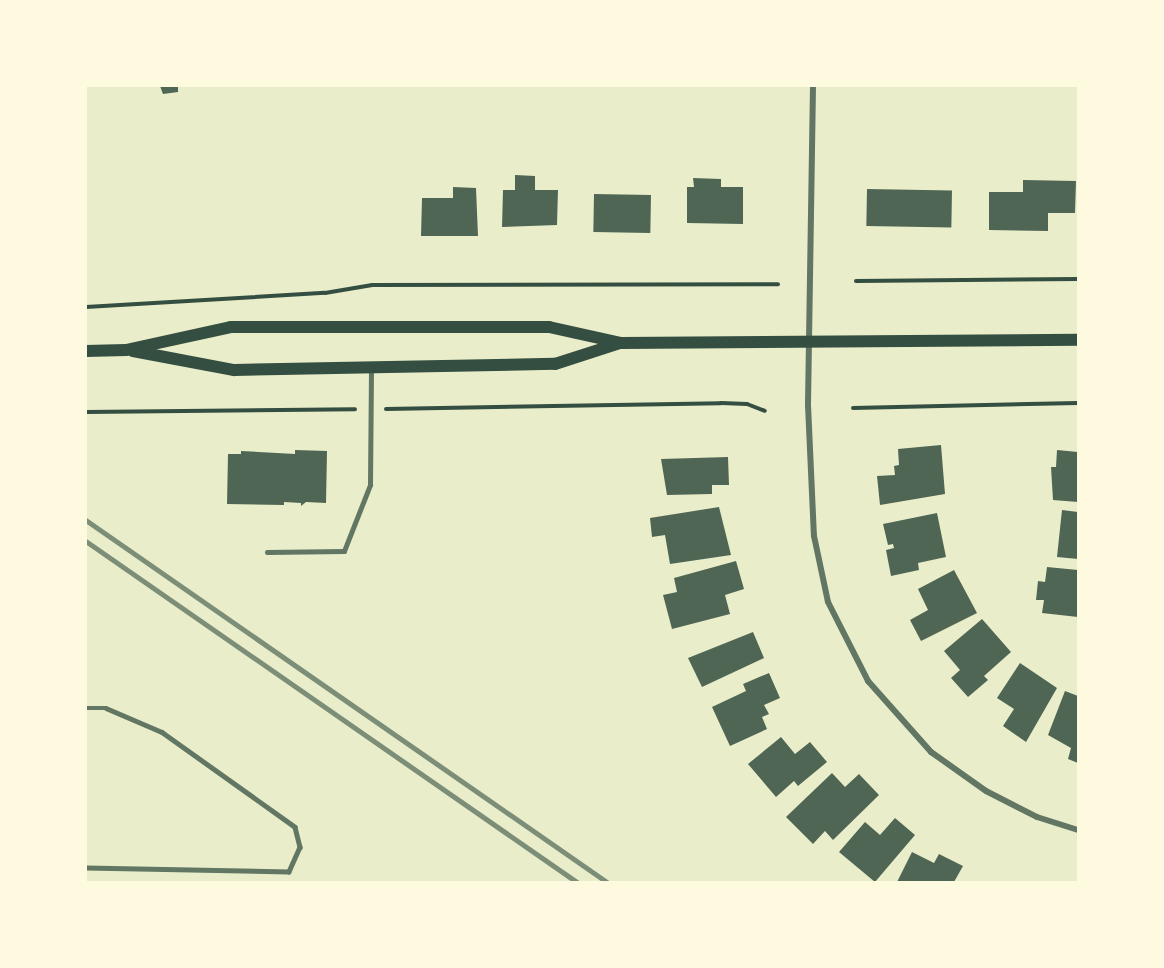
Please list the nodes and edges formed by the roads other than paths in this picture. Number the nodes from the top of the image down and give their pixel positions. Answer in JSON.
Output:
{"nodes":[{"id":1,"x":813,"y":86,"type":"edge"},
{"id":2,"x":1078,"y":340,"type":"edge"},
{"id":3,"x":621,"y":343,"type":"junction"},
{"id":4,"x":807,"y":345,"type":"junction"},
{"id":5,"x":126,"y":350,"type":"junction"},
{"id":6,"x":86,"y":351,"type":"edge"},
{"id":7,"x":371,"y":368,"type":"junction"},
{"id":8,"x":267,"y":552,"type":"dead end"},
{"id":9,"x":86,"y":708,"type":"edge"},
{"id":10,"x":1078,"y":830,"type":"edge"},
{"id":11,"x":86,"y":868,"type":"edge"}],
"edges":[{"from":1,"to":4,"type":"street"},
{"from":2,"to":4,"type":"main road"},
{"from":3,"to":4,"type":"main road"},
{"from":3,"to":5,"type":"main road"},
{"from":3,"to":7,"type":"main road"},
{"from":4,"to":10,"type":"street"},
{"from":5,"to":6,"type":"main road"},
{"from":5,"to":7,"type":"main road"},
{"from":7,"to":8,"type":"lane"},
{"from":9,"to":11,"type":"lane"}]}
